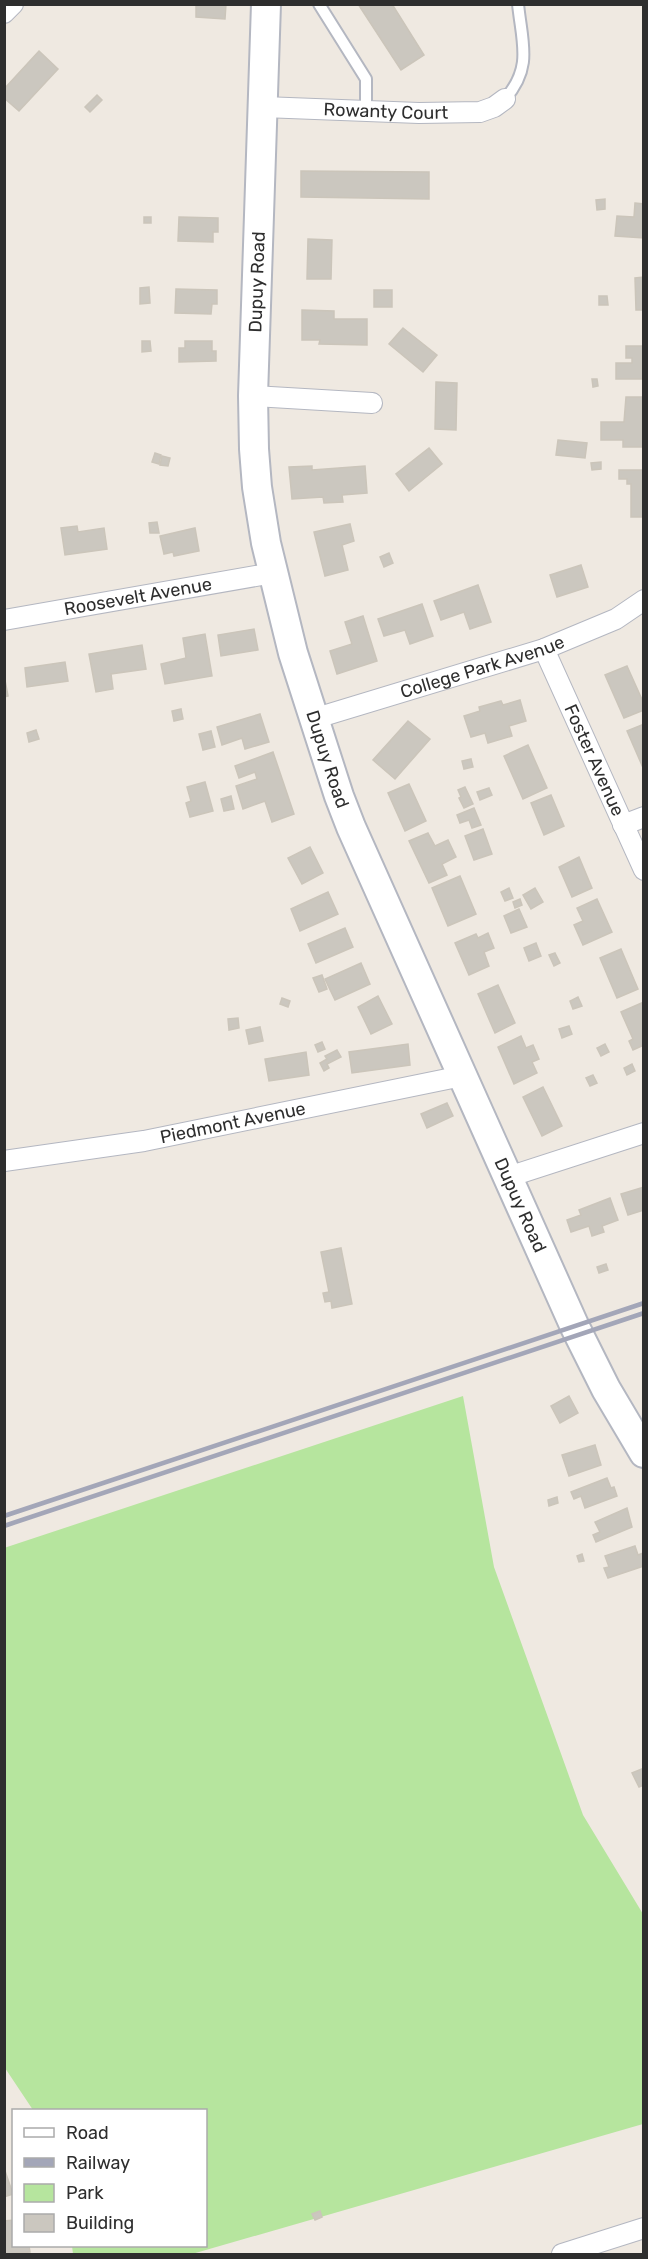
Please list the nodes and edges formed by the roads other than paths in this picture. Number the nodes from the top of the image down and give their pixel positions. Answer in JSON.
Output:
{"nodes":[{"id":1,"x":13,"y":4,"type":"edge"},
{"id":2,"x":266,"y":4,"type":"edge"},
{"id":3,"x":319,"y":4,"type":"edge"},
{"id":4,"x":518,"y":4,"type":"edge"},
{"id":5,"x":4,"y":13,"type":"edge"},
{"id":6,"x":506,"y":99,"type":"joint"},
{"id":7,"x":262,"y":107,"type":"junction"},
{"id":8,"x":366,"y":111,"type":"junction"},
{"id":9,"x":253,"y":396,"type":"junction"},
{"id":10,"x":372,"y":403,"type":"dead end"},
{"id":11,"x":273,"y":573,"type":"junction"},
{"id":12,"x":644,"y":600,"type":"edge"},
{"id":13,"x":4,"y":620,"type":"edge"},
{"id":14,"x":544,"y":649,"type":"junction"},
{"id":15,"x":313,"y":719,"type":"junction"},
{"id":16,"x":644,"y":817,"type":"edge"},
{"id":17,"x":623,"y":825,"type":"junction"},
{"id":18,"x":644,"y":870,"type":"edge"},
{"id":19,"x":462,"y":1076,"type":"junction"},
{"id":20,"x":644,"y":1132,"type":"edge"},
{"id":21,"x":4,"y":1161,"type":"edge"},
{"id":22,"x":508,"y":1177,"type":"junction"},
{"id":23,"x":644,"y":1453,"type":"edge"},
{"id":24,"x":644,"y":2228,"type":"edge"},
{"id":25,"x":562,"y":2254,"type":"edge"}],
"edges":[{"from":1,"to":5,"type":"street"},
{"from":2,"to":7,"type":"street","name":"Dupuy Road"},
{"from":3,"to":8,"type":"lane"},
{"from":4,"to":6,"type":"lane"},
{"from":6,"to":8,"type":"street","name":"Rowanty Court"},
{"from":7,"to":8,"type":"street","name":"Rowanty Court"},
{"from":7,"to":9,"type":"street","name":"Dupuy Road"},
{"from":9,"to":10,"type":"street"},
{"from":9,"to":11,"type":"street","name":"Dupuy Road"},
{"from":11,"to":13,"type":"street","name":"Roosevelt Avenue"},
{"from":11,"to":15,"type":"street","name":"Dupuy Road"},
{"from":12,"to":14,"type":"street","name":"College Park Avenue"},
{"from":14,"to":15,"type":"street","name":"College Park Avenue"},
{"from":14,"to":17,"type":"street","name":"Foster Avenue"},
{"from":15,"to":19,"type":"street","name":"Dupuy Road"},
{"from":16,"to":17,"type":"street"},
{"from":17,"to":18,"type":"street","name":"Foster Avenue"},
{"from":19,"to":21,"type":"street","name":"Piedmont Avenue"},
{"from":19,"to":22,"type":"street","name":"Dupuy Road"},
{"from":20,"to":22,"type":"street"},
{"from":22,"to":23,"type":"street","name":"Dupuy Road"},
{"from":24,"to":25,"type":"street"}]}
